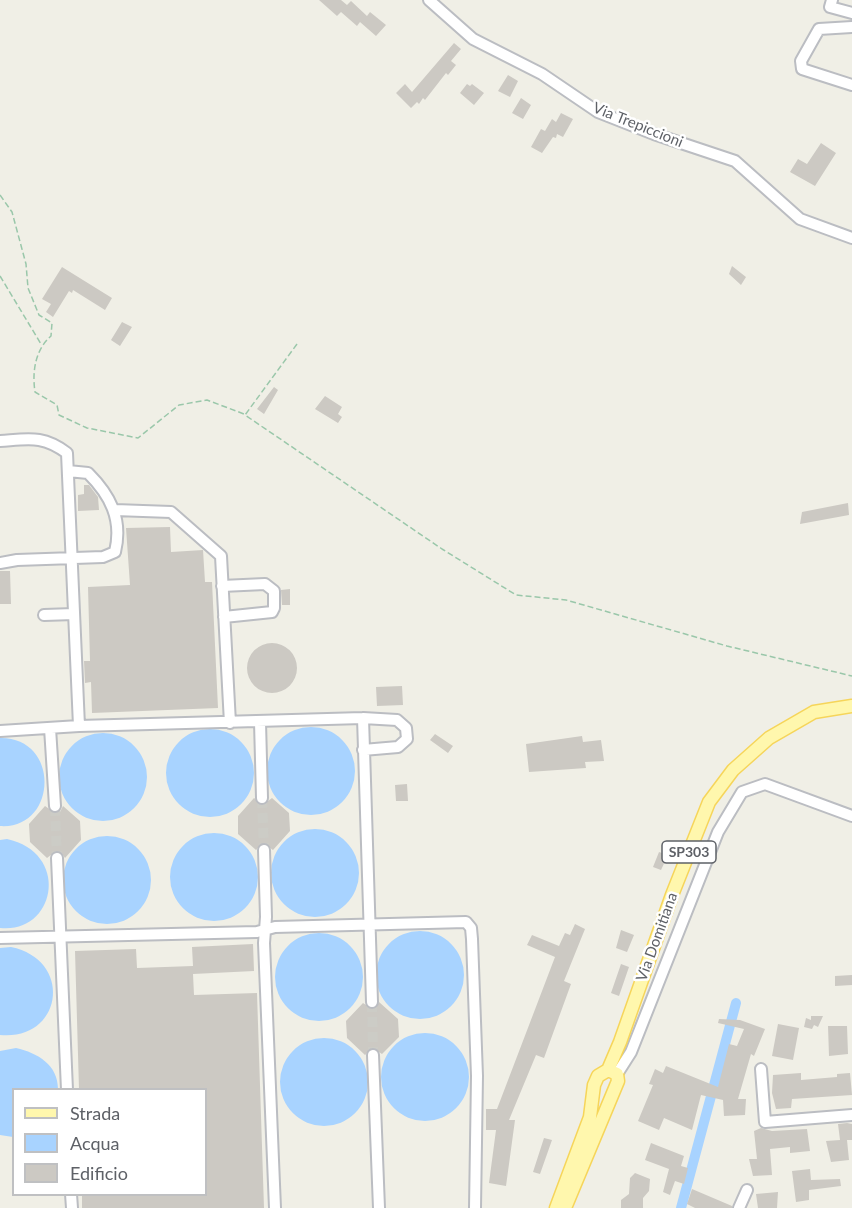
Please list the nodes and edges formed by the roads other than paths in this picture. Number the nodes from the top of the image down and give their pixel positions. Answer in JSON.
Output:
{"nodes":[{"id":1,"x":429,"y":0,"type":"edge"},
{"id":2,"x":832,"y":0,"type":"edge"},
{"id":3,"x":852,"y":13,"type":"edge"},
{"id":4,"x":852,"y":27,"type":"edge"},
{"id":5,"x":852,"y":85,"type":"edge"},
{"id":6,"x":852,"y":238,"type":"edge"},
{"id":7,"x":0,"y":441,"type":"edge"},
{"id":8,"x":68,"y":471,"type":"junction"},
{"id":9,"x":115,"y":510,"type":"junction"},
{"id":10,"x":72,"y":559,"type":"junction"},
{"id":11,"x":0,"y":563,"type":"edge"},
{"id":12,"x":222,"y":586,"type":"junction"},
{"id":13,"x":74,"y":614,"type":"junction"},
{"id":14,"x":44,"y":615,"type":"dead end"},
{"id":15,"x":224,"y":617,"type":"junction"},
{"id":16,"x":852,"y":706,"type":"edge"},
{"id":17,"x":363,"y":717,"type":"junction"},
{"id":18,"x":260,"y":722,"type":"junction"},
{"id":19,"x":230,"y":723,"type":"junction"},
{"id":20,"x":79,"y":726,"type":"junction"},
{"id":21,"x":50,"y":728,"type":"junction"},
{"id":22,"x":0,"y":731,"type":"edge"},
{"id":23,"x":363,"y":750,"type":"junction"},
{"id":24,"x":262,"y":798,"type":"tunnel mouth"},
{"id":25,"x":55,"y":806,"type":"tunnel mouth"},
{"id":26,"x":852,"y":816,"type":"edge"},
{"id":27,"x":264,"y":850,"type":"tunnel mouth"},
{"id":28,"x":57,"y":858,"type":"tunnel mouth"},
{"id":29,"x":369,"y":924,"type":"junction"},
{"id":30,"x":265,"y":930,"type":"junction"},
{"id":31,"x":61,"y":937,"type":"junction"},
{"id":32,"x":0,"y":938,"type":"edge"},
{"id":33,"x":372,"y":1002,"type":"tunnel mouth"},
{"id":34,"x":373,"y":1055,"type":"tunnel mouth"},
{"id":35,"x":761,"y":1070,"type":"dead end"},
{"id":36,"x":613,"y":1072,"type":"junction"},
{"id":37,"x":67,"y":1088,"type":"edge"},
{"id":38,"x":852,"y":1115,"type":"edge"},
{"id":39,"x":747,"y":1190,"type":"dead end"},
{"id":40,"x":275,"y":1208,"type":"edge"},
{"id":41,"x":378,"y":1208,"type":"edge"},
{"id":42,"x":475,"y":1208,"type":"edge"},
{"id":43,"x":555,"y":1208,"type":"edge"},
{"id":44,"x":565,"y":1208,"type":"edge"},
{"id":45,"x":739,"y":1208,"type":"edge"}],
"edges":[{"from":1,"to":6,"type":"street","name":"Via Trepiccioni"},
{"from":2,"to":3,"type":"street"},
{"from":4,"to":5,"type":"street"},
{"from":7,"to":8,"type":"street"},
{"from":8,"to":9,"type":"street"},
{"from":8,"to":10,"type":"street"},
{"from":9,"to":10,"type":"street"},
{"from":9,"to":12,"type":"street"},
{"from":10,"to":11,"type":"street"},
{"from":10,"to":13,"type":"street"},
{"from":12,"to":15,"type":"street"},
{"from":12,"to":15,"type":"street"},
{"from":13,"to":14,"type":"street"},
{"from":13,"to":20,"type":"street"},
{"from":15,"to":19,"type":"street"},
{"from":16,"to":36,"type":"main road","name":"Via Domitiana","number":"SP303"},
{"from":17,"to":18,"type":"street"},
{"from":17,"to":23,"type":"street"},
{"from":17,"to":23,"type":"street"},
{"from":18,"to":19,"type":"street"},
{"from":18,"to":24,"type":"street"},
{"from":19,"to":20,"type":"street"},
{"from":20,"to":21,"type":"street"},
{"from":21,"to":22,"type":"street"},
{"from":21,"to":25,"type":"street"},
{"from":23,"to":29,"type":"street"},
{"from":26,"to":36,"type":"street"},
{"from":27,"to":30,"type":"street"},
{"from":28,"to":31,"type":"street"},
{"from":29,"to":30,"type":"street"},
{"from":29,"to":33,"type":"street"},
{"from":29,"to":42,"type":"street"},
{"from":30,"to":31,"type":"street"},
{"from":30,"to":40,"type":"street"},
{"from":31,"to":32,"type":"street"},
{"from":31,"to":37,"type":"street"},
{"from":34,"to":41,"type":"street"},
{"from":35,"to":38,"type":"street"},
{"from":36,"to":43,"type":"main road","name":"Via Domitiana","number":"SP303"},
{"from":36,"to":44,"type":"main road","name":"Via Domitiana","number":"SP303"},
{"from":39,"to":45,"type":"street"}]}
